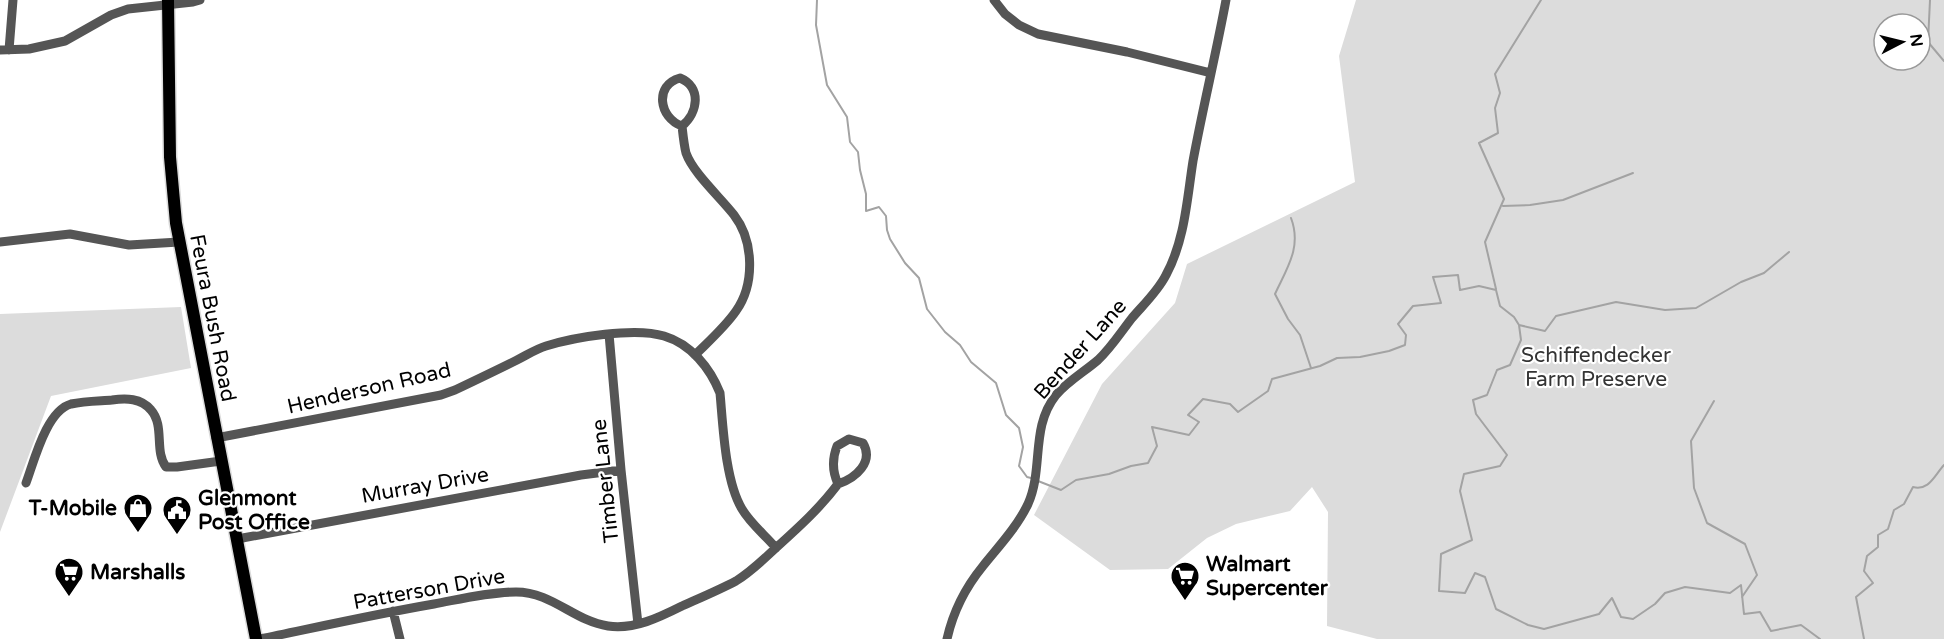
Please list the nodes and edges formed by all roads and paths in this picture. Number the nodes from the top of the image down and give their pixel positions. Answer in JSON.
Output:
{"nodes":[{"id":1,"x":13,"y":0,"type":"edge"},
{"id":2,"x":200,"y":0,"type":"edge"},
{"id":3,"x":994,"y":0,"type":"edge"},
{"id":4,"x":1226,"y":0,"type":"edge"},
{"id":5,"x":168,"y":3,"type":"edge"},
{"id":6,"x":5,"y":50,"type":"edge"},
{"id":7,"x":1211,"y":73,"type":"junction"},
{"id":8,"x":682,"y":126,"type":"junction"},
{"id":9,"x":0,"y":242,"type":"edge"},
{"id":10,"x":179,"y":242,"type":"junction"},
{"id":11,"x":609,"y":334,"type":"junction"},
{"id":12,"x":695,"y":355,"type":"junction"},
{"id":13,"x":216,"y":438,"type":"junction"},
{"id":14,"x":221,"y":461,"type":"junction"},
{"id":15,"x":621,"y":470,"type":"junction"},
{"id":16,"x":26,"y":483,"type":"dead end"},
{"id":17,"x":838,"y":484,"type":"junction"},
{"id":18,"x":237,"y":539,"type":"junction"},
{"id":19,"x":776,"y":548,"type":"junction"},
{"id":20,"x":393,"y":611,"type":"junction"},
{"id":21,"x":638,"y":624,"type":"junction"},
{"id":22,"x":258,"y":639,"type":"edge"},
{"id":23,"x":400,"y":639,"type":"edge"},
{"id":24,"x":947,"y":639,"type":"edge"}],
"edges":[{"from":1,"to":6,"type":"street"},
{"from":2,"to":5,"type":"street"},
{"from":3,"to":7,"type":"street"},
{"from":4,"to":7,"type":"street","name":"Bender Lane"},
{"from":5,"to":6,"type":"street"},
{"from":5,"to":10,"type":"main road","name":"Feura Bush Road"},
{"from":7,"to":24,"type":"street","name":"Bender Lane"},
{"from":8,"to":8,"type":"street"},
{"from":8,"to":12,"type":"street"},
{"from":9,"to":10,"type":"street"},
{"from":10,"to":13,"type":"main road","name":"Feura Bush Road"},
{"from":11,"to":12,"type":"street","name":"Henderson Road"},
{"from":11,"to":13,"type":"street","name":"Henderson Road"},
{"from":11,"to":15,"type":"street","name":"Timber Lane"},
{"from":12,"to":19,"type":"street","name":"Henderson Road"},
{"from":13,"to":14,"type":"main road","name":"Feura Bush Road"},
{"from":14,"to":16,"type":"street"},
{"from":14,"to":18,"type":"main road","name":"Feura Bush Road"},
{"from":15,"to":18,"type":"street","name":"Murray Drive"},
{"from":15,"to":21,"type":"street","name":"Timber Lane"},
{"from":17,"to":17,"type":"street","name":"Patterson Drive"},
{"from":17,"to":19,"type":"street","name":"Patterson Drive"},
{"from":18,"to":22,"type":"main road","name":"Feura Bush Road"},
{"from":19,"to":21,"type":"street","name":"Patterson Drive"},
{"from":20,"to":21,"type":"street","name":"Patterson Drive"},
{"from":20,"to":22,"type":"street","name":"Patterson Drive"},
{"from":20,"to":23,"type":"street"}]}
